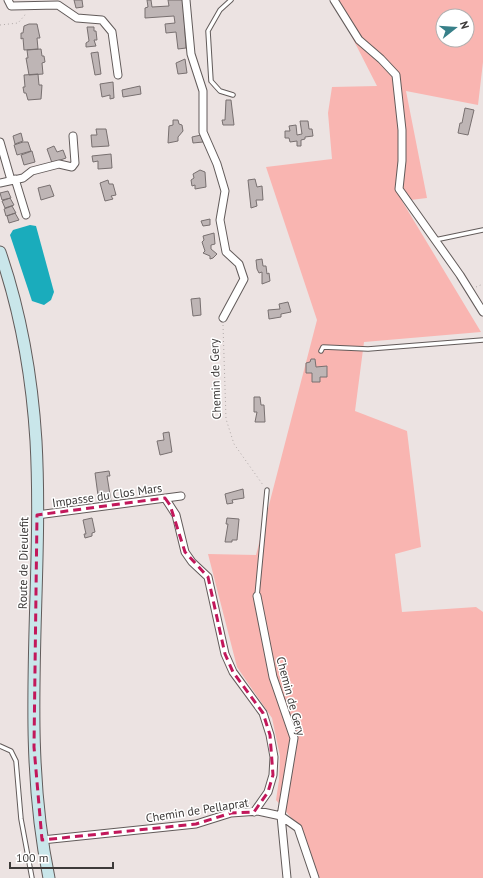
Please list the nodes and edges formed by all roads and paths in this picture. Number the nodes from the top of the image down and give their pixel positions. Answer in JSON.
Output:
{"nodes":[{"id":1,"x":8,"y":0,"type":"edge"},
{"id":2,"x":186,"y":0,"type":"edge"},
{"id":3,"x":232,"y":0,"type":"edge"},
{"id":4,"x":334,"y":0,"type":"edge"},
{"id":5,"x":22,"y":5,"type":"junction"},
{"id":6,"x":0,"y":25,"type":"edge"},
{"id":7,"x":118,"y":75,"type":"dead end"},
{"id":8,"x":233,"y":95,"type":"dead end"},
{"id":9,"x":73,"y":136,"type":"dead end"},
{"id":10,"x":0,"y":142,"type":"edge"},
{"id":11,"x":13,"y":180,"type":"junction"},
{"id":12,"x":0,"y":183,"type":"edge"},
{"id":13,"x":26,"y":215,"type":"dead end"},
{"id":14,"x":483,"y":230,"type":"edge"},
{"id":15,"x":435,"y":240,"type":"junction"},
{"id":16,"x":0,"y":252,"type":"edge"},
{"id":17,"x":483,"y":312,"type":"edge"},
{"id":18,"x":223,"y":318,"type":"joint"},
{"id":19,"x":483,"y":340,"type":"edge"},
{"id":20,"x":321,"y":351,"type":"dead end"},
{"id":21,"x":267,"y":490,"type":"joint"},
{"id":22,"x":180,"y":496,"type":"dead end"},
{"id":23,"x":165,"y":498,"type":"junction"},
{"id":24,"x":37,"y":515,"type":"junction"},
{"id":25,"x":257,"y":596,"type":"joint"},
{"id":26,"x":0,"y":746,"type":"edge"},
{"id":27,"x":254,"y":812,"type":"junction"},
{"id":28,"x":281,"y":816,"type":"junction"},
{"id":29,"x":42,"y":840,"type":"junction"},
{"id":30,"x":32,"y":878,"type":"edge"},
{"id":31,"x":49,"y":878,"type":"edge"},
{"id":32,"x":287,"y":878,"type":"edge"},
{"id":33,"x":315,"y":878,"type":"edge"}],
"edges":[{"from":1,"to":5,"type":"street"},
{"from":2,"to":18,"type":"street"},
{"from":3,"to":8,"type":"lane"},
{"from":4,"to":15,"type":"street"},
{"from":5,"to":6,"type":"path"},
{"from":5,"to":7,"type":"street"},
{"from":9,"to":11,"type":"street"},
{"from":10,"to":11,"type":"street"},
{"from":11,"to":12,"type":"street"},
{"from":11,"to":13,"type":"street"},
{"from":14,"to":15,"type":"lane"},
{"from":15,"to":17,"type":"street"},
{"from":16,"to":24,"type":"main road","name":"Route de Dieulefit"},
{"from":18,"to":21,"type":"path","name":"Chemin de Gery"},
{"from":19,"to":20,"type":"lane"},
{"from":21,"to":25,"type":"lane","name":"Chemin de Gery"},
{"from":22,"to":23,"type":"street","name":"Impasse du Clos Mars"},
{"from":23,"to":24,"type":"street","name":"Impasse du Clos Mars"},
{"from":23,"to":27,"type":"street"},
{"from":24,"to":29,"type":"main road","name":"Route de Dieulefit"},
{"from":25,"to":28,"type":"street","name":"Chemin de Gery"},
{"from":26,"to":30,"type":"lane"},
{"from":27,"to":28,"type":"street","name":"Chemin de Pellaprat"},
{"from":27,"to":29,"type":"street","name":"Chemin de Pellaprat"},
{"from":28,"to":32,"type":"street","name":"Chemin de Gery"},
{"from":28,"to":33,"type":"street","name":"Chemin de Pellaprat"},
{"from":29,"to":31,"type":"main road","name":"Route de Dieulefit"}]}
